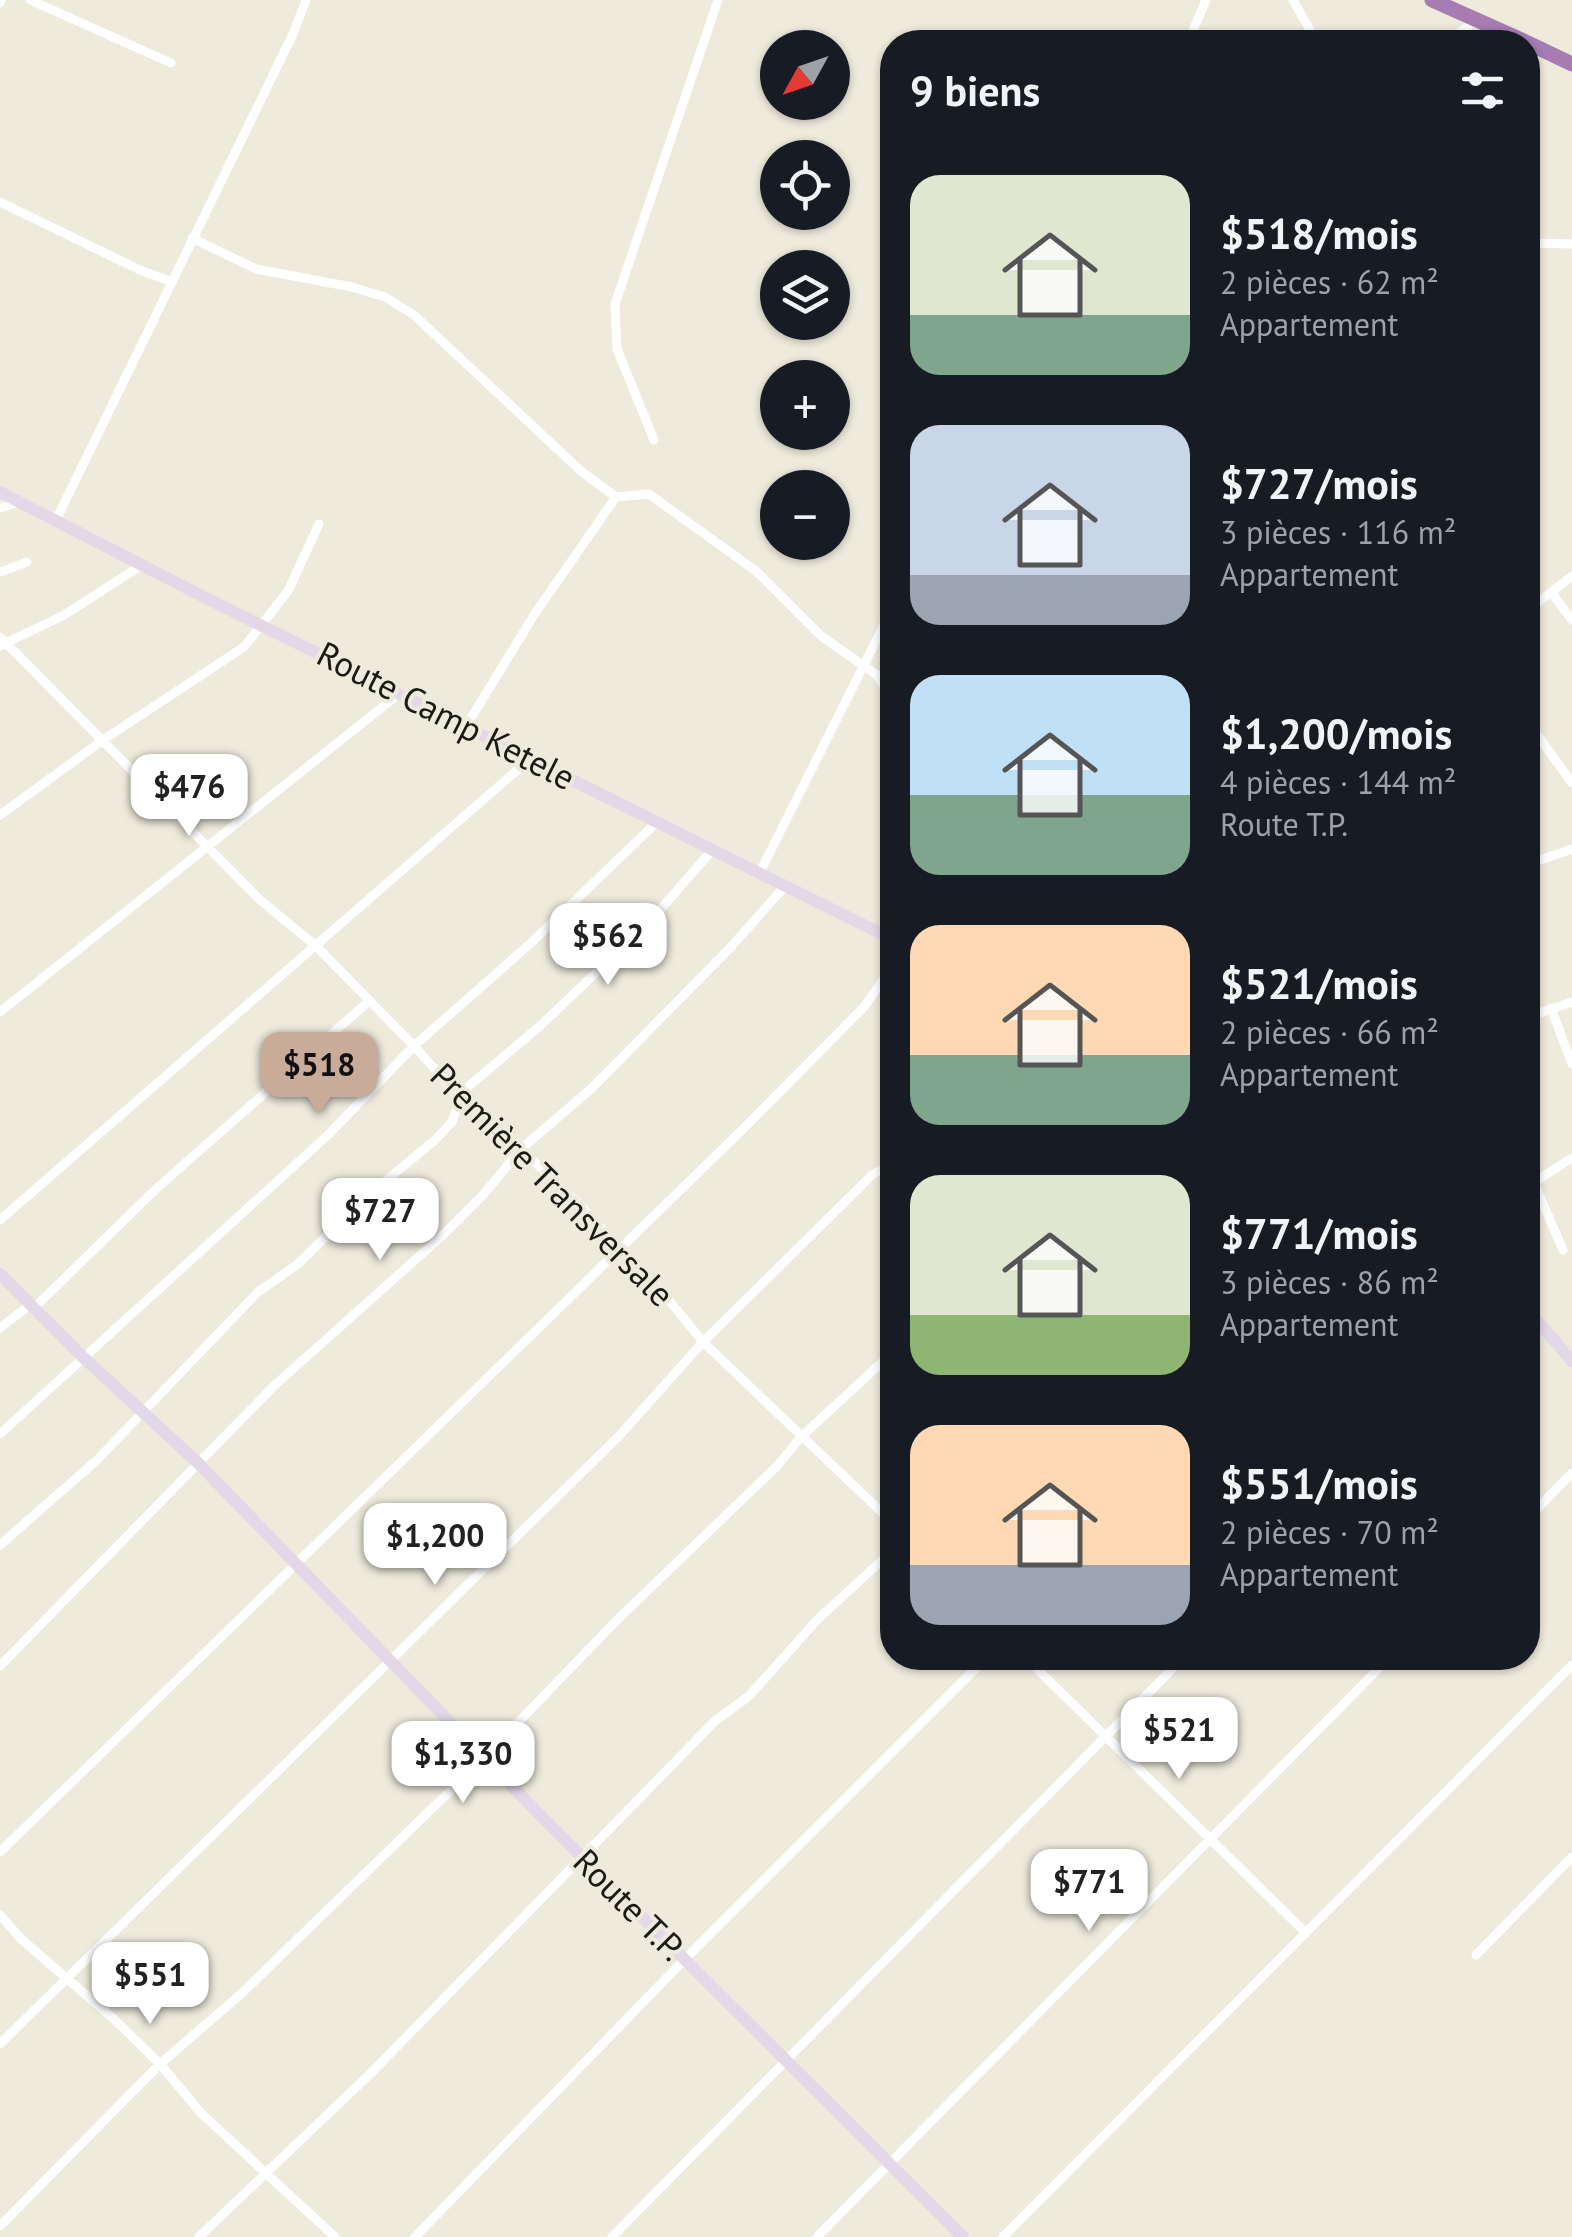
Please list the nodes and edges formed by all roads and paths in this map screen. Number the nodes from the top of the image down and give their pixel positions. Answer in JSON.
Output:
{"nodes":[{"id":1,"x":30,"y":0,"type":"edge"},
{"id":2,"x":306,"y":0,"type":"edge"},
{"id":3,"x":1206,"y":0,"type":"edge"},
{"id":4,"x":1294,"y":0,"type":"edge"},
{"id":5,"x":1432,"y":0,"type":"edge"},
{"id":6,"x":714,"y":4,"type":"edge"},
{"id":7,"x":1468,"y":21,"type":"junction"},
{"id":8,"x":1193,"y":30,"type":"edge"},
{"id":9,"x":1310,"y":30,"type":"edge"},
{"id":10,"x":1459,"y":30,"type":"edge"},
{"id":11,"x":1492,"y":30,"type":"edge"},
{"id":12,"x":1540,"y":49,"type":"edge"},
{"id":13,"x":170,"y":63,"type":"dead end"},
{"id":14,"x":1572,"y":63,"type":"edge"},
{"id":15,"x":0,"y":202,"type":"edge"},
{"id":16,"x":192,"y":238,"type":"junction"},
{"id":17,"x":1540,"y":244,"type":"edge"},
{"id":18,"x":1572,"y":244,"type":"edge"},
{"id":19,"x":173,"y":282,"type":"junction"},
{"id":20,"x":654,"y":440,"type":"dead end"},
{"id":21,"x":0,"y":492,"type":"edge"},
{"id":22,"x":616,"y":497,"type":"junction"},
{"id":23,"x":19,"y":502,"type":"junction"},
{"id":24,"x":0,"y":508,"type":"edge"},
{"id":25,"x":56,"y":520,"type":"junction"},
{"id":26,"x":319,"y":524,"type":"dead end"},
{"id":27,"x":27,"y":562,"type":"dead end"},
{"id":28,"x":142,"y":566,"type":"junction"},
{"id":29,"x":0,"y":572,"type":"edge"},
{"id":30,"x":1572,"y":576,"type":"edge"},
{"id":31,"x":1551,"y":592,"type":"junction"},
{"id":32,"x":1540,"y":601,"type":"edge"},
{"id":33,"x":1572,"y":620,"type":"edge"},
{"id":34,"x":264,"y":626,"type":"junction"},
{"id":35,"x":880,"y":631,"type":"edge"},
{"id":36,"x":2,"y":642,"type":"edge"},
{"id":37,"x":862,"y":665,"type":"junction"},
{"id":38,"x":880,"y":680,"type":"edge"},
{"id":39,"x":400,"y":693,"type":"junction"},
{"id":40,"x":466,"y":726,"type":"junction"},
{"id":41,"x":1540,"y":738,"type":"edge"},
{"id":42,"x":103,"y":740,"type":"junction"},
{"id":43,"x":530,"y":760,"type":"junction"},
{"id":44,"x":1572,"y":782,"type":"edge"},
{"id":45,"x":0,"y":815,"type":"edge"},
{"id":46,"x":658,"y":821,"type":"junction"},
{"id":47,"x":210,"y":848,"type":"junction"},
{"id":48,"x":713,"y":849,"type":"junction"},
{"id":49,"x":1572,"y":849,"type":"edge"},
{"id":50,"x":1540,"y":860,"type":"edge"},
{"id":51,"x":760,"y":872,"type":"junction"},
{"id":52,"x":786,"y":885,"type":"junction"},
{"id":53,"x":880,"y":934,"type":"edge"},
{"id":54,"x":316,"y":946,"type":"junction"},
{"id":55,"x":880,"y":984,"type":"edge"},
{"id":56,"x":369,"y":1001,"type":"junction"},
{"id":57,"x":1572,"y":1002,"type":"edge"},
{"id":58,"x":1551,"y":1008,"type":"junction"},
{"id":59,"x":0,"y":1012,"type":"edge"},
{"id":60,"x":1540,"y":1012,"type":"edge"},
{"id":61,"x":414,"y":1046,"type":"junction"},
{"id":62,"x":1572,"y":1064,"type":"edge"},
{"id":63,"x":461,"y":1098,"type":"junction"},
{"id":64,"x":521,"y":1148,"type":"junction"},
{"id":65,"x":1572,"y":1158,"type":"edge"},
{"id":66,"x":880,"y":1171,"type":"edge"},
{"id":67,"x":1540,"y":1178,"type":"edge"},
{"id":68,"x":1540,"y":1203,"type":"edge"},
{"id":69,"x":0,"y":1220,"type":"edge"},
{"id":70,"x":621,"y":1249,"type":"junction"},
{"id":71,"x":1563,"y":1250,"type":"dead end"},
{"id":72,"x":0,"y":1274,"type":"edge"},
{"id":73,"x":33,"y":1305,"type":"junction"},
{"id":74,"x":1540,"y":1324,"type":"edge"},
{"id":75,"x":0,"y":1328,"type":"edge"},
{"id":76,"x":703,"y":1342,"type":"junction"},
{"id":77,"x":84,"y":1358,"type":"junction"},
{"id":78,"x":1572,"y":1361,"type":"edge"},
{"id":79,"x":880,"y":1364,"type":"edge"},
{"id":80,"x":142,"y":1411,"type":"junction"},
{"id":81,"x":0,"y":1434,"type":"edge"},
{"id":82,"x":801,"y":1437,"type":"junction"},
{"id":83,"x":198,"y":1464,"type":"junction"},
{"id":84,"x":1572,"y":1472,"type":"edge"},
{"id":85,"x":1540,"y":1505,"type":"edge"},
{"id":86,"x":880,"y":1511,"type":"edge"},
{"id":87,"x":0,"y":1545,"type":"edge"},
{"id":88,"x":880,"y":1562,"type":"edge"},
{"id":89,"x":295,"y":1564,"type":"junction"},
{"id":90,"x":390,"y":1661,"type":"junction"},
{"id":91,"x":1572,"y":1665,"type":"edge"},
{"id":92,"x":0,"y":1666,"type":"edge"},
{"id":93,"x":974,"y":1670,"type":"edge"},
{"id":94,"x":1038,"y":1670,"type":"edge"},
{"id":95,"x":1171,"y":1670,"type":"edge"},
{"id":96,"x":1377,"y":1670,"type":"edge"},
{"id":97,"x":1106,"y":1736,"type":"junction"},
{"id":98,"x":484,"y":1758,"type":"junction"},
{"id":99,"x":1210,"y":1840,"type":"junction"},
{"id":100,"x":0,"y":1852,"type":"edge"},
{"id":101,"x":1572,"y":1857,"type":"edge"},
{"id":102,"x":583,"y":1858,"type":"junction"},
{"id":103,"x":0,"y":1915,"type":"edge"},
{"id":104,"x":1306,"y":1933,"type":"junction"},
{"id":105,"x":1476,"y":1955,"type":"dead end"},
{"id":106,"x":684,"y":1960,"type":"junction"},
{"id":107,"x":66,"y":1977,"type":"junction"},
{"id":108,"x":0,"y":2044,"type":"edge"},
{"id":109,"x":786,"y":2060,"type":"junction"},
{"id":110,"x":160,"y":2064,"type":"junction"},
{"id":111,"x":890,"y":2162,"type":"junction"},
{"id":112,"x":264,"y":2173,"type":"junction"},
{"id":113,"x":0,"y":2226,"type":"edge"},
{"id":114,"x":199,"y":2237,"type":"edge"},
{"id":115,"x":335,"y":2237,"type":"edge"},
{"id":116,"x":415,"y":2237,"type":"edge"},
{"id":117,"x":612,"y":2237,"type":"edge"},
{"id":118,"x":817,"y":2237,"type":"edge"},
{"id":119,"x":963,"y":2237,"type":"edge"},
{"id":120,"x":1003,"y":2237,"type":"edge"}],
"edges":[{"from":1,"to":13,"type":"street"},
{"from":2,"to":16,"type":"street"},
{"from":3,"to":8,"type":"street"},
{"from":4,"to":9,"type":"street"},
{"from":5,"to":7,"type":"highway"},
{"from":6,"to":20,"type":"street"},
{"from":7,"to":10,"type":"street"},
{"from":7,"to":11,"type":"highway"},
{"from":12,"to":14,"type":"highway"},
{"from":15,"to":19,"type":"street"},
{"from":16,"to":19,"type":"street"},
{"from":16,"to":22,"type":"street"},
{"from":17,"to":18,"type":"street"},
{"from":19,"to":25,"type":"street"},
{"from":21,"to":23,"type":"street","name":"Route Camp Ketele"},
{"from":22,"to":37,"type":"street"},
{"from":22,"to":40,"type":"street"},
{"from":23,"to":24,"type":"street"},
{"from":23,"to":25,"type":"street","name":"Route Camp Ketele"},
{"from":25,"to":28,"type":"street","name":"Route Camp Ketele"},
{"from":26,"to":34,"type":"street"},
{"from":27,"to":29,"type":"street"},
{"from":28,"to":34,"type":"street","name":"Route Camp Ketele"},
{"from":28,"to":36,"type":"street"},
{"from":30,"to":31,"type":"street"},
{"from":31,"to":32,"type":"street"},
{"from":31,"to":33,"type":"street"},
{"from":34,"to":39,"type":"street","name":"Route Camp Ketele"},
{"from":34,"to":42,"type":"street"},
{"from":35,"to":37,"type":"street"},
{"from":36,"to":42,"type":"street","name":"Première Transversale"},
{"from":37,"to":38,"type":"street"},
{"from":37,"to":51,"type":"street"},
{"from":39,"to":40,"type":"street","name":"Route Camp Ketele"},
{"from":39,"to":47,"type":"street"},
{"from":40,"to":43,"type":"street","name":"Route Camp Ketele"},
{"from":41,"to":44,"type":"street"},
{"from":42,"to":45,"type":"street"},
{"from":42,"to":47,"type":"street","name":"Première Transversale"},
{"from":43,"to":46,"type":"street","name":"Route Camp Ketele"},
{"from":43,"to":54,"type":"street"},
{"from":46,"to":48,"type":"street","name":"Route Camp Ketele"},
{"from":46,"to":61,"type":"street"},
{"from":47,"to":54,"type":"street","name":"Première Transversale"},
{"from":47,"to":59,"type":"street"},
{"from":48,"to":51,"type":"street","name":"Route Camp Ketele"},
{"from":48,"to":63,"type":"street"},
{"from":49,"to":50,"type":"street"},
{"from":51,"to":52,"type":"street","name":"Route Camp Ketele"},
{"from":52,"to":53,"type":"street","name":"Route Camp Ketele"},
{"from":52,"to":64,"type":"street"},
{"from":54,"to":56,"type":"street","name":"Première Transversale"},
{"from":54,"to":69,"type":"street"},
{"from":55,"to":70,"type":"street"},
{"from":56,"to":61,"type":"street","name":"Première Transversale"},
{"from":56,"to":73,"type":"street"},
{"from":57,"to":58,"type":"street"},
{"from":58,"to":60,"type":"street"},
{"from":58,"to":62,"type":"street"},
{"from":61,"to":63,"type":"street","name":"Première Transversale"},
{"from":61,"to":77,"type":"street"},
{"from":63,"to":64,"type":"street","name":"Première Transversale"},
{"from":63,"to":80,"type":"street"},
{"from":64,"to":70,"type":"street","name":"Première Transversale"},
{"from":64,"to":83,"type":"street"},
{"from":65,"to":67,"type":"street"},
{"from":66,"to":76,"type":"street"},
{"from":68,"to":71,"type":"street"},
{"from":70,"to":76,"type":"street","name":"Première Transversale"},
{"from":70,"to":89,"type":"street"},
{"from":72,"to":73,"type":"street","name":"Route T.P."},
{"from":73,"to":75,"type":"street"},
{"from":73,"to":77,"type":"street","name":"Route T.P."},
{"from":74,"to":78,"type":"street"},
{"from":76,"to":82,"type":"street","name":"Première Transversale"},
{"from":76,"to":90,"type":"street"},
{"from":77,"to":80,"type":"street","name":"Route T.P."},
{"from":77,"to":81,"type":"street"},
{"from":79,"to":82,"type":"street"},
{"from":80,"to":83,"type":"street","name":"Route T.P."},
{"from":80,"to":87,"type":"street"},
{"from":82,"to":86,"type":"street","name":"Première Transversale"},
{"from":82,"to":98,"type":"street"},
{"from":83,"to":89,"type":"street","name":"Route T.P."},
{"from":83,"to":92,"type":"street"},
{"from":84,"to":85,"type":"street"},
{"from":88,"to":102,"type":"street"},
{"from":89,"to":90,"type":"street","name":"Route T.P."},
{"from":89,"to":100,"type":"street"},
{"from":90,"to":98,"type":"street","name":"Route T.P."},
{"from":90,"to":107,"type":"street"},
{"from":91,"to":104,"type":"street"},
{"from":93,"to":106,"type":"street"},
{"from":94,"to":97,"type":"street"},
{"from":95,"to":97,"type":"street"},
{"from":96,"to":99,"type":"street"},
{"from":97,"to":99,"type":"street"},
{"from":97,"to":109,"type":"street"},
{"from":98,"to":102,"type":"street","name":"Route T.P."},
{"from":98,"to":110,"type":"street"},
{"from":99,"to":104,"type":"street"},
{"from":99,"to":111,"type":"street"},
{"from":101,"to":105,"type":"street"},
{"from":102,"to":106,"type":"street","name":"Route T.P."},
{"from":102,"to":112,"type":"street"},
{"from":103,"to":107,"type":"street"},
{"from":104,"to":120,"type":"street"},
{"from":106,"to":109,"type":"street","name":"Route T.P."},
{"from":106,"to":116,"type":"street"},
{"from":107,"to":108,"type":"street"},
{"from":107,"to":110,"type":"street"},
{"from":109,"to":111,"type":"street","name":"Route T.P."},
{"from":109,"to":117,"type":"street"},
{"from":110,"to":112,"type":"street"},
{"from":110,"to":113,"type":"street"},
{"from":111,"to":118,"type":"street"},
{"from":111,"to":119,"type":"street","name":"Route T.P."},
{"from":112,"to":114,"type":"street"},
{"from":112,"to":115,"type":"street"}]}
